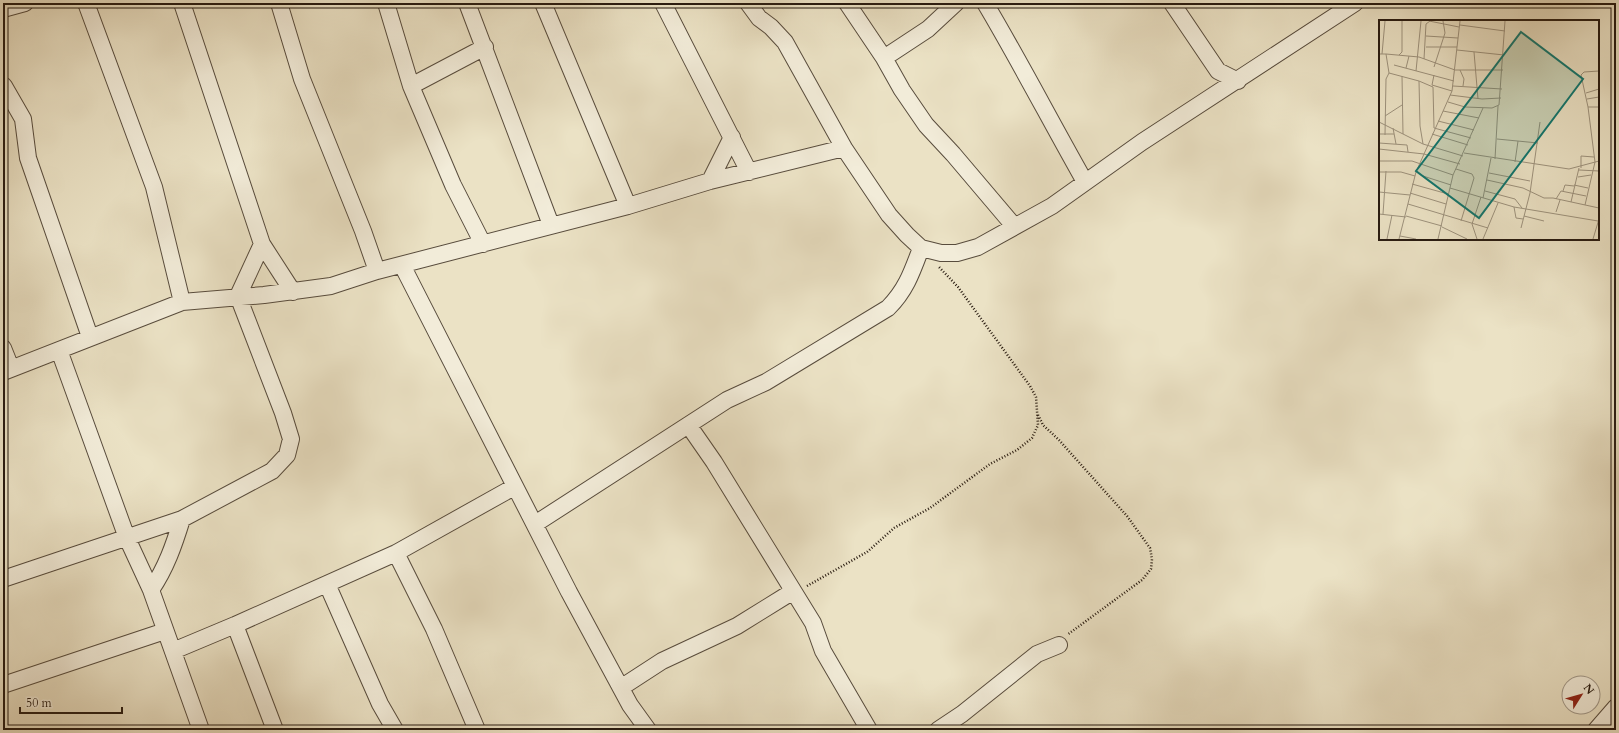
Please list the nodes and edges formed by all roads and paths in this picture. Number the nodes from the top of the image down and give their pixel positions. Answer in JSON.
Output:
{"nodes":[{"id":1,"x":25,"y":3,"type":"edge"},
{"id":2,"x":86,"y":3,"type":"edge"},
{"id":3,"x":182,"y":3,"type":"edge"},
{"id":4,"x":279,"y":3,"type":"edge"},
{"id":5,"x":386,"y":3,"type":"edge"},
{"id":6,"x":467,"y":3,"type":"edge"},
{"id":7,"x":544,"y":3,"type":"edge"},
{"id":8,"x":663,"y":3,"type":"edge"},
{"id":9,"x":748,"y":3,"type":"edge"},
{"id":10,"x":847,"y":3,"type":"edge"},
{"id":11,"x":956,"y":3,"type":"edge"},
{"id":12,"x":985,"y":3,"type":"edge"},
{"id":13,"x":1172,"y":3,"type":"edge"},
{"id":14,"x":1350,"y":4,"type":"edge"},
{"id":15,"x":3,"y":9,"type":"edge"},
{"id":16,"x":485,"y":47,"type":"junction"},
{"id":17,"x":884,"y":58,"type":"junction"},
{"id":18,"x":1218,"y":71,"type":"junction"},
{"id":19,"x":1238,"y":81,"type":"junction"},
{"id":20,"x":4,"y":86,"type":"edge"},
{"id":21,"x":411,"y":86,"type":"junction"},
{"id":22,"x":1213,"y":96,"type":"junction"},
{"id":23,"x":732,"y":137,"type":"junction"},
{"id":24,"x":844,"y":148,"type":"junction"},
{"id":25,"x":749,"y":172,"type":"junction"},
{"id":26,"x":710,"y":181,"type":"junction"},
{"id":27,"x":1085,"y":182,"type":"junction"},
{"id":28,"x":628,"y":206,"type":"junction"},
{"id":29,"x":551,"y":225,"type":"junction"},
{"id":30,"x":1014,"y":226,"type":"junction"},
{"id":31,"x":262,"y":244,"type":"junction"},
{"id":32,"x":483,"y":244,"type":"junction"},
{"id":33,"x":921,"y":248,"type":"junction"},
{"id":34,"x":937,"y":256,"type":"junction"},
{"id":35,"x":402,"y":265,"type":"junction"},
{"id":36,"x":377,"y":271,"type":"junction"},
{"id":37,"x":911,"y":275,"type":"junction"},
{"id":38,"x":293,"y":292,"type":"junction"},
{"id":39,"x":238,"y":296,"type":"junction"},
{"id":40,"x":182,"y":302,"type":"junction"},
{"id":41,"x":90,"y":338,"type":"junction"},
{"id":42,"x":3,"y":348,"type":"edge"},
{"id":43,"x":59,"y":350,"type":"junction"},
{"id":44,"x":7,"y":370,"type":"edge"},
{"id":45,"x":1037,"y":413,"type":"junction"},
{"id":46,"x":689,"y":426,"type":"junction"},
{"id":47,"x":514,"y":487,"type":"junction"},
{"id":48,"x":182,"y":519,"type":"junction"},
{"id":49,"x":535,"y":524,"type":"junction"},
{"id":50,"x":127,"y":538,"type":"junction"},
{"id":51,"x":396,"y":553,"type":"junction"},
{"id":52,"x":3,"y":579,"type":"edge"},
{"id":53,"x":327,"y":584,"type":"junction"},
{"id":54,"x":151,"y":590,"type":"junction"},
{"id":55,"x":795,"y":594,"type":"junction"},
{"id":56,"x":235,"y":625,"type":"junction"},
{"id":57,"x":165,"y":631,"type":"junction"},
{"id":58,"x":1058,"y":645,"type":"joint"},
{"id":59,"x":173,"y":651,"type":"junction"},
{"id":60,"x":3,"y":685,"type":"edge"},
{"id":61,"x":622,"y":687,"type":"junction"},
{"id":62,"x":1616,"y":707,"type":"edge"},
{"id":63,"x":201,"y":730,"type":"edge"},
{"id":64,"x":275,"y":730,"type":"edge"},
{"id":65,"x":395,"y":730,"type":"edge"},
{"id":66,"x":477,"y":730,"type":"edge"},
{"id":67,"x":648,"y":730,"type":"edge"},
{"id":68,"x":869,"y":730,"type":"edge"},
{"id":69,"x":938,"y":730,"type":"edge"},
{"id":70,"x":1596,"y":730,"type":"edge"}],
"edges":[{"from":1,"to":15,"type":"street"},
{"from":2,"to":40,"type":"street"},
{"from":3,"to":31,"type":"street"},
{"from":4,"to":36,"type":"street"},
{"from":5,"to":21,"type":"street"},
{"from":6,"to":16,"type":"street"},
{"from":7,"to":28,"type":"street"},
{"from":8,"to":23,"type":"street"},
{"from":9,"to":24,"type":"street"},
{"from":10,"to":17,"type":"street"},
{"from":11,"to":17,"type":"street"},
{"from":12,"to":27,"type":"street"},
{"from":13,"to":18,"type":"street"},
{"from":14,"to":19,"type":"street"},
{"from":16,"to":21,"type":"street"},
{"from":16,"to":29,"type":"street"},
{"from":17,"to":30,"type":"street"},
{"from":18,"to":19,"type":"street"},
{"from":18,"to":22,"type":"street"},
{"from":19,"to":22,"type":"street"},
{"from":20,"to":41,"type":"street"},
{"from":21,"to":32,"type":"street"},
{"from":22,"to":27,"type":"street"},
{"from":23,"to":25,"type":"street"},
{"from":23,"to":26,"type":"street"},
{"from":24,"to":25,"type":"street"},
{"from":24,"to":33,"type":"street"},
{"from":25,"to":26,"type":"street"},
{"from":26,"to":28,"type":"street"},
{"from":27,"to":30,"type":"street"},
{"from":28,"to":29,"type":"street"},
{"from":29,"to":32,"type":"street"},
{"from":30,"to":34,"type":"street"},
{"from":31,"to":38,"type":"street"},
{"from":31,"to":39,"type":"street"},
{"from":32,"to":35,"type":"street"},
{"from":33,"to":34,"type":"street"},
{"from":33,"to":37,"type":"street"},
{"from":34,"to":37,"type":"street"},
{"from":34,"to":45,"type":"path"},
{"from":35,"to":36,"type":"street"},
{"from":35,"to":47,"type":"street"},
{"from":36,"to":38,"type":"street"},
{"from":37,"to":46,"type":"street"},
{"from":38,"to":39,"type":"street"},
{"from":39,"to":40,"type":"street"},
{"from":39,"to":48,"type":"street"},
{"from":40,"to":41,"type":"street"},
{"from":41,"to":43,"type":"street"},
{"from":42,"to":44,"type":"street"},
{"from":43,"to":44,"type":"street"},
{"from":43,"to":50,"type":"street"},
{"from":45,"to":55,"type":"path"},
{"from":45,"to":58,"type":"path"},
{"from":46,"to":49,"type":"street"},
{"from":46,"to":55,"type":"street"},
{"from":47,"to":49,"type":"street"},
{"from":47,"to":51,"type":"street"},
{"from":48,"to":50,"type":"street"},
{"from":48,"to":54,"type":"street"},
{"from":49,"to":61,"type":"street"},
{"from":50,"to":52,"type":"street"},
{"from":50,"to":54,"type":"street"},
{"from":51,"to":53,"type":"street"},
{"from":51,"to":66,"type":"street"},
{"from":53,"to":56,"type":"street"},
{"from":53,"to":65,"type":"street"},
{"from":54,"to":57,"type":"street"},
{"from":55,"to":61,"type":"street"},
{"from":55,"to":68,"type":"street"},
{"from":56,"to":59,"type":"street"},
{"from":56,"to":64,"type":"street"},
{"from":57,"to":59,"type":"street"},
{"from":57,"to":60,"type":"street"},
{"from":58,"to":69,"type":"street"},
{"from":59,"to":63,"type":"street"},
{"from":61,"to":67,"type":"street"},
{"from":62,"to":70,"type":"street"}]}
